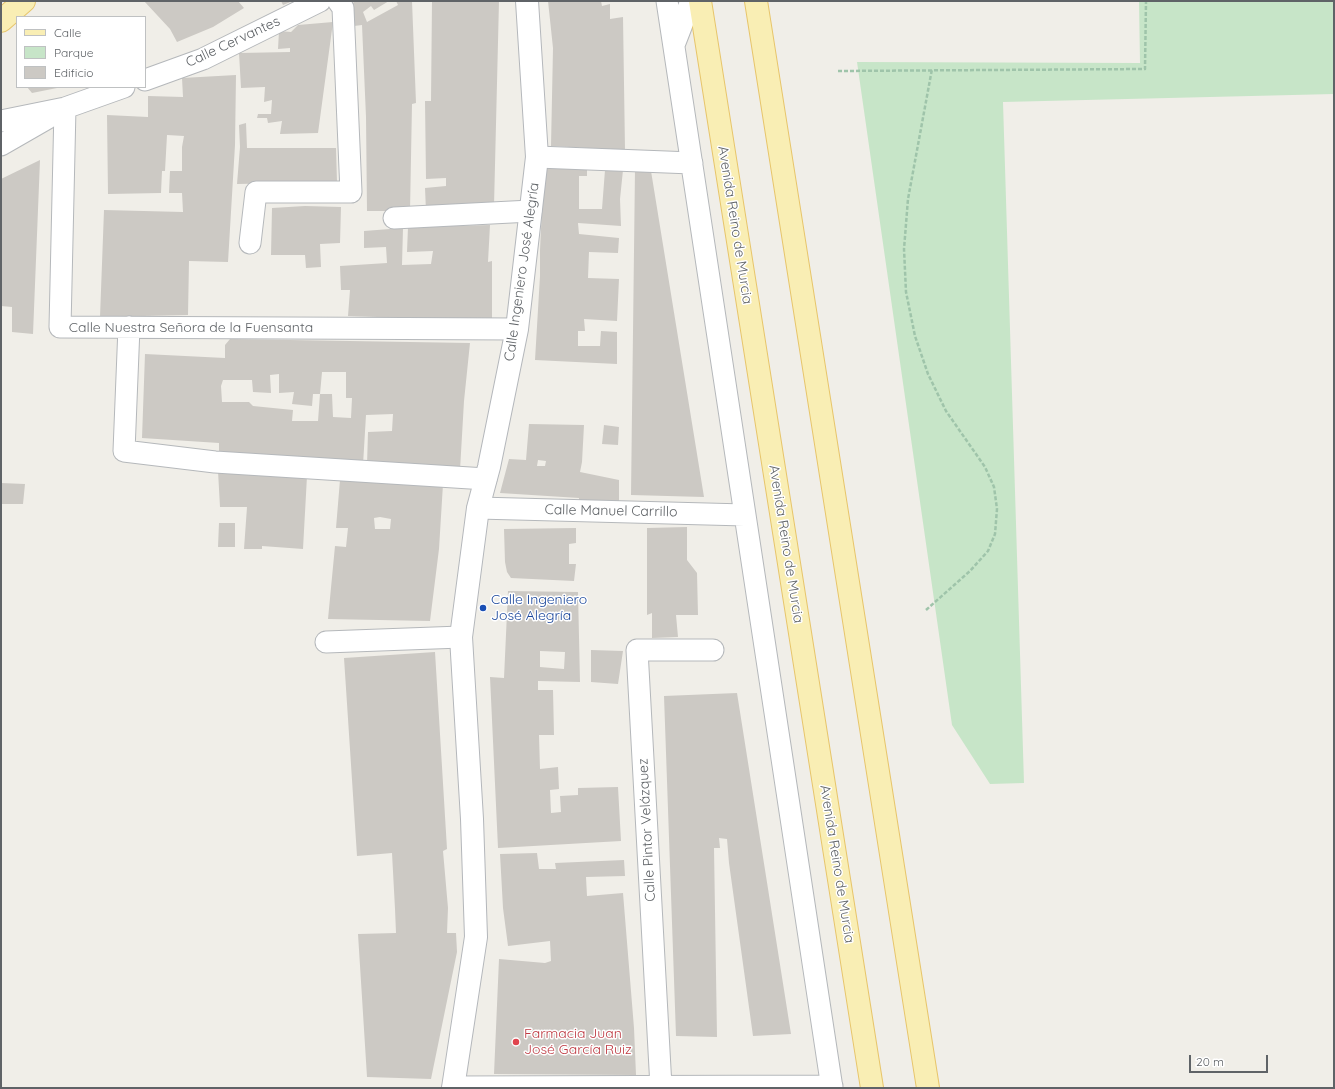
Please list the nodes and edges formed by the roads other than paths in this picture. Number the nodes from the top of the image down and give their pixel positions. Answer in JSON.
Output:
{"nodes":[{"id":1,"x":24,"y":1,"type":"edge"},
{"id":2,"x":320,"y":1,"type":"edge"},
{"id":3,"x":338,"y":1,"type":"edge"},
{"id":4,"x":527,"y":1,"type":"edge"},
{"id":5,"x":667,"y":1,"type":"edge"},
{"id":6,"x":691,"y":1,"type":"edge"},
{"id":7,"x":700,"y":1,"type":"edge"},
{"id":8,"x":756,"y":1,"type":"edge"},
{"id":9,"x":1,"y":21,"type":"edge"},
{"id":10,"x":674,"y":47,"type":"junction"},
{"id":11,"x":146,"y":80,"type":"edge"},
{"id":12,"x":121,"y":88,"type":"edge"},
{"id":13,"x":64,"y":108,"type":"junction"},
{"id":14,"x":1,"y":121,"type":"edge"},
{"id":15,"x":1,"y":145,"type":"edge"},
{"id":16,"x":536,"y":157,"type":"junction"},
{"id":17,"x":692,"y":163,"type":"junction"},
{"id":18,"x":530,"y":211,"type":"junction"},
{"id":19,"x":394,"y":218,"type":"dead end"},
{"id":20,"x":250,"y":243,"type":"dead end"},
{"id":21,"x":129,"y":327,"type":"junction"},
{"id":22,"x":517,"y":328,"type":"junction"},
{"id":23,"x":486,"y":480,"type":"junction"},
{"id":24,"x":478,"y":508,"type":"junction"},
{"id":25,"x":745,"y":515,"type":"junction"},
{"id":26,"x":462,"y":637,"type":"junction"},
{"id":27,"x":326,"y":642,"type":"dead end"},
{"id":28,"x":713,"y":650,"type":"dead end"},
{"id":29,"x":661,"y":1087,"type":"junction"},
{"id":30,"x":832,"y":1087,"type":"edge"},
{"id":31,"x":453,"y":1088,"type":"edge"},
{"id":32,"x":872,"y":1088,"type":"edge"},
{"id":33,"x":928,"y":1088,"type":"edge"}],
"edges":[{"from":1,"to":9,"type":"main road"},
{"from":2,"to":11,"type":"street","name":"Calle Cervantes"},
{"from":3,"to":20,"type":"street"},
{"from":4,"to":16,"type":"street","name":"Calle Ingeniero José Alegría"},
{"from":5,"to":10,"type":"street"},
{"from":6,"to":10,"type":"street"},
{"from":7,"to":32,"type":"main road","name":"Avenida Reino de Murcia"},
{"from":8,"to":33,"type":"main road"},
{"from":10,"to":17,"type":"street"},
{"from":12,"to":13,"type":"street"},
{"from":13,"to":14,"type":"street"},
{"from":13,"to":15,"type":"street"},
{"from":13,"to":21,"type":"street","name":"Calle Nuestra Señora de la Fuensanta"},
{"from":16,"to":17,"type":"street"},
{"from":16,"to":18,"type":"street","name":"Calle Ingeniero José Alegría"},
{"from":17,"to":25,"type":"street"},
{"from":18,"to":19,"type":"street"},
{"from":18,"to":22,"type":"street","name":"Calle Ingeniero José Alegría"},
{"from":21,"to":22,"type":"street","name":"Calle Nuestra Señora de la Fuensanta"},
{"from":21,"to":23,"type":"street"},
{"from":22,"to":23,"type":"street","name":"Calle Ingeniero José Alegría"},
{"from":23,"to":24,"type":"street","name":"Calle Ingeniero José Alegría"},
{"from":24,"to":25,"type":"street","name":"Calle Manuel Carrillo"},
{"from":24,"to":26,"type":"street","name":"Calle Ingeniero José Alegría"},
{"from":25,"to":30,"type":"street"},
{"from":26,"to":27,"type":"street"},
{"from":26,"to":31,"type":"street","name":"Calle Ingeniero José Alegría"},
{"from":28,"to":29,"type":"street","name":"Calle Pintor Velázquez"},
{"from":29,"to":30,"type":"street"},
{"from":29,"to":31,"type":"street"}]}
